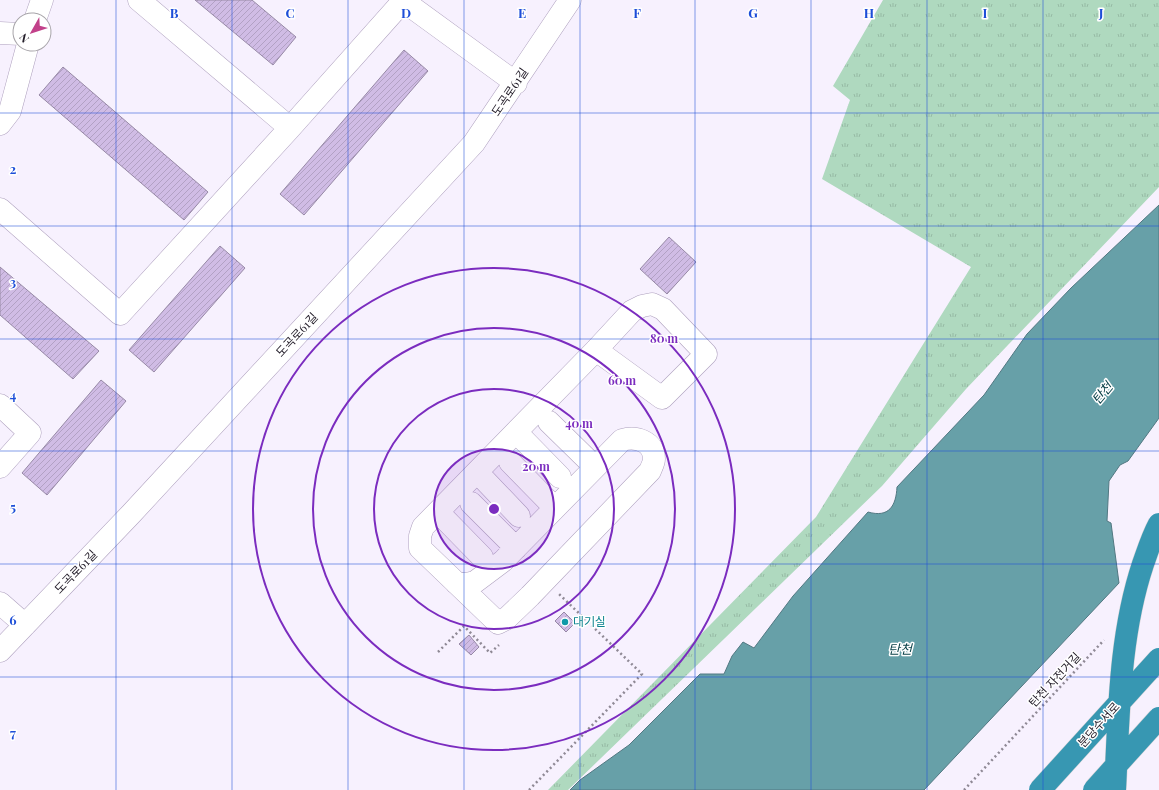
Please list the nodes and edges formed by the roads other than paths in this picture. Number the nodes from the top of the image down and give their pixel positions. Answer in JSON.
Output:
{"nodes":[{"id":1,"x":42,"y":0,"type":"edge"},
{"id":2,"x":139,"y":0,"type":"edge"},
{"id":3,"x":403,"y":0,"type":"edge"},
{"id":4,"x":570,"y":0,"type":"edge"},
{"id":5,"x":38,"y":12,"type":"edge"},
{"id":6,"x":0,"y":33,"type":"edge"},
{"id":7,"x":12,"y":34,"type":"edge"},
{"id":8,"x":26,"y":52,"type":"edge"},
{"id":9,"x":516,"y":83,"type":"junction"},
{"id":10,"x":0,"y":124,"type":"edge"},
{"id":11,"x":290,"y":128,"type":"junction"},
{"id":12,"x":0,"y":209,"type":"edge"},
{"id":13,"x":596,"y":350,"type":"junction"},
{"id":14,"x":0,"y":405,"type":"edge"},
{"id":15,"x":516,"y":432,"type":"junction"},
{"id":16,"x":0,"y":467,"type":"edge"},
{"id":17,"x":595,"y":467,"type":"junction"},
{"id":18,"x":477,"y":472,"type":"junction"},
{"id":19,"x":556,"y":508,"type":"junction"},
{"id":20,"x":438,"y":512,"type":"junction"},
{"id":21,"x":1159,"y":524,"type":"edge"},
{"id":22,"x":516,"y":548,"type":"junction"},
{"id":23,"x":456,"y":583,"type":"junction"},
{"id":24,"x":0,"y":603,"type":"edge"},
{"id":25,"x":25,"y":625,"type":"junction"},
{"id":26,"x":0,"y":651,"type":"edge"},
{"id":27,"x":1159,"y":660,"type":"edge"},
{"id":28,"x":1159,"y":718,"type":"edge"},
{"id":29,"x":1040,"y":790,"type":"edge"},
{"id":30,"x":1094,"y":790,"type":"edge"},
{"id":31,"x":1114,"y":790,"type":"edge"}],
"edges":[{"from":1,"to":5,"type":"street"},
{"from":2,"to":11,"type":"street"},
{"from":3,"to":9,"type":"street"},
{"from":3,"to":11,"type":"street"},
{"from":4,"to":9,"type":"street","name":"도곡로61길"},
{"from":6,"to":7,"type":"street"},
{"from":8,"to":10,"type":"street"},
{"from":9,"to":25,"type":"street","name":"도곡로61길"},
{"from":11,"to":12,"type":"street"},
{"from":13,"to":13,"type":"street"},
{"from":13,"to":15,"type":"street"},
{"from":14,"to":16,"type":"street"},
{"from":15,"to":17,"type":"street"},
{"from":15,"to":18,"type":"street"},
{"from":17,"to":19,"type":"street"},
{"from":17,"to":23,"type":"street"},
{"from":18,"to":19,"type":"street"},
{"from":18,"to":20,"type":"street"},
{"from":19,"to":22,"type":"street"},
{"from":20,"to":22,"type":"street"},
{"from":20,"to":23,"type":"street"},
{"from":21,"to":31,"type":"highway","bridge":true},
{"from":22,"to":23,"type":"street"},
{"from":24,"to":25,"type":"street"},
{"from":25,"to":26,"type":"street","name":"도곡로61길"},
{"from":27,"to":29,"type":"highway","name":"분당수서로","bridge":true},
{"from":28,"to":30,"type":"highway","bridge":true}]}
